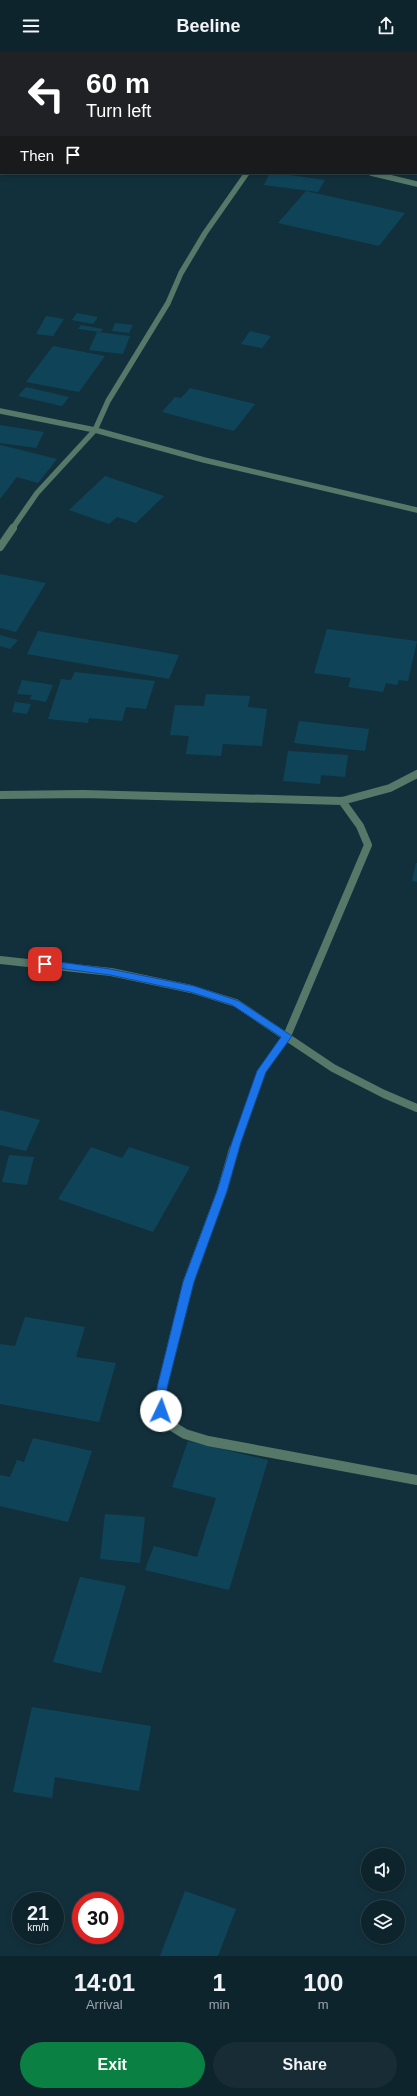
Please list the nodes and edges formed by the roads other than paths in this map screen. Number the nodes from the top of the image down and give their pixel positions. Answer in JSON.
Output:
{"nodes":[{"id":1,"x":246,"y":174,"type":"edge"},
{"id":2,"x":375,"y":174,"type":"edge"},
{"id":3,"x":417,"y":184,"type":"edge"},
{"id":4,"x":0,"y":410,"type":"edge"},
{"id":5,"x":95,"y":430,"type":"junction"},
{"id":6,"x":417,"y":510,"type":"edge"},
{"id":7,"x":0,"y":546,"type":"edge"},
{"id":8,"x":417,"y":774,"type":"edge"},
{"id":9,"x":0,"y":795,"type":"edge"},
{"id":10,"x":342,"y":800,"type":"junction"},
{"id":11,"x":0,"y":960,"type":"edge"},
{"id":12,"x":287,"y":1036,"type":"junction"},
{"id":13,"x":417,"y":1108,"type":"edge"},
{"id":14,"x":417,"y":1480,"type":"edge"}],
"edges":[{"from":1,"to":5,"type":"street"},
{"from":2,"to":3,"type":"street"},
{"from":4,"to":5,"type":"street"},
{"from":5,"to":6,"type":"street"},
{"from":5,"to":7,"type":"street"},
{"from":8,"to":10,"type":"street"},
{"from":9,"to":10,"type":"street"},
{"from":10,"to":12,"type":"street"},
{"from":11,"to":12,"type":"street"},
{"from":12,"to":13,"type":"street"},
{"from":12,"to":14,"type":"street"}]}
